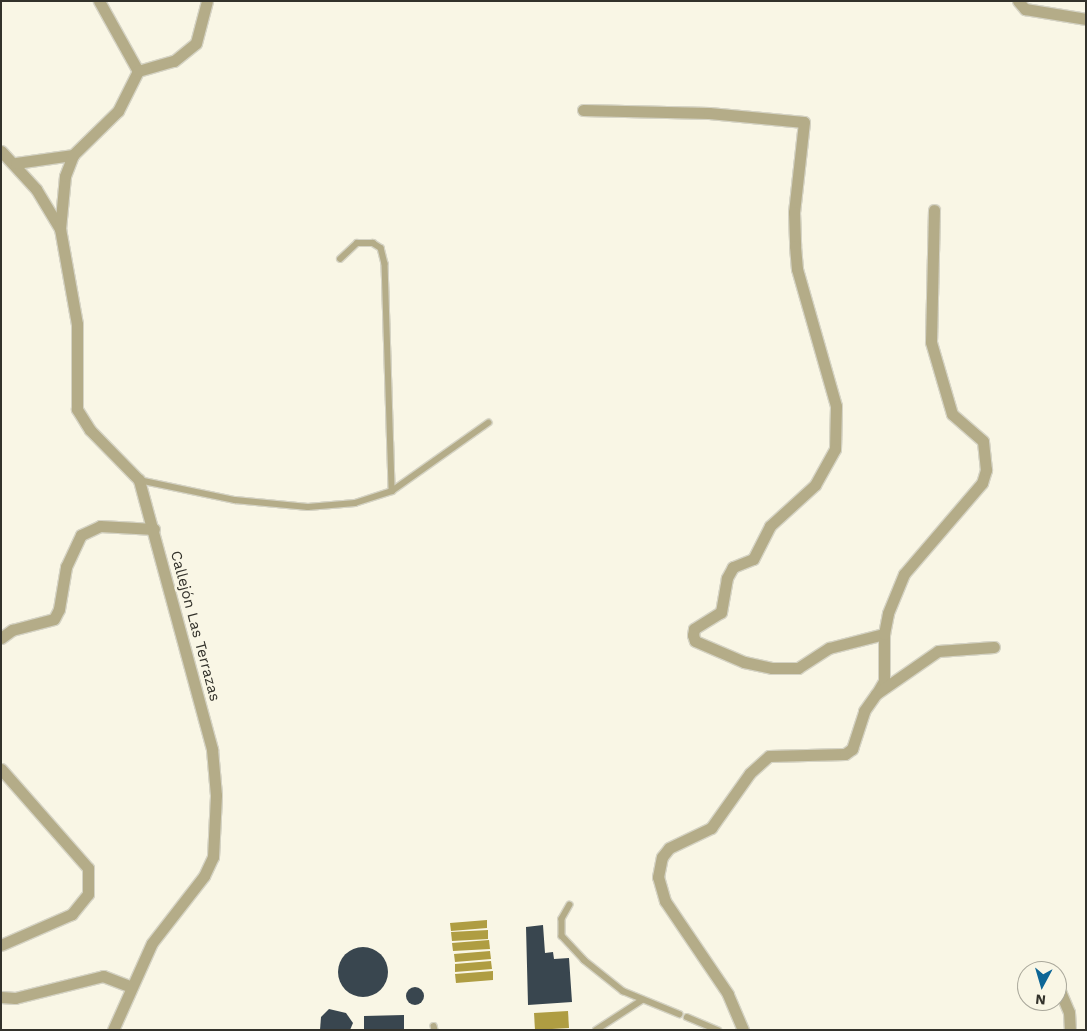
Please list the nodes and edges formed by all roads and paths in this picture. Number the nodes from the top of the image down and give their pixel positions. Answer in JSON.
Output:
{"nodes":[{"id":1,"x":100,"y":1,"type":"edge"},
{"id":2,"x":207,"y":1,"type":"edge"},
{"id":3,"x":1018,"y":1,"type":"edge"},
{"id":4,"x":1086,"y":19,"type":"edge"},
{"id":5,"x":138,"y":71,"type":"junction"},
{"id":6,"x":583,"y":110,"type":"dead end"},
{"id":7,"x":1,"y":151,"type":"edge"},
{"id":8,"x":72,"y":155,"type":"junction"},
{"id":9,"x":16,"y":163,"type":"junction"},
{"id":10,"x":934,"y":210,"type":"dead end"},
{"id":11,"x":60,"y":229,"type":"junction"},
{"id":12,"x":340,"y":259,"type":"dead end"},
{"id":13,"x":488,"y":422,"type":"dead end"},
{"id":14,"x":139,"y":480,"type":"junction"},
{"id":15,"x":392,"y":491,"type":"junction"},
{"id":16,"x":154,"y":529,"type":"junction"},
{"id":17,"x":884,"y":634,"type":"junction"},
{"id":18,"x":1,"y":638,"type":"edge"},
{"id":19,"x":994,"y":647,"type":"dead end"},
{"id":20,"x":876,"y":694,"type":"junction"},
{"id":21,"x":1,"y":769,"type":"edge"},
{"id":22,"x":570,"y":905,"type":"dead end"},
{"id":23,"x":1,"y":945,"type":"edge"},
{"id":24,"x":131,"y":987,"type":"junction"},
{"id":25,"x":1,"y":998,"type":"edge"},
{"id":26,"x":642,"y":1000,"type":"junction"},
{"id":27,"x":1067,"y":1007,"type":"edge"},
{"id":28,"x":679,"y":1014,"type":"dead end"},
{"id":29,"x":687,"y":1018,"type":"dead end"},
{"id":30,"x":113,"y":1030,"type":"edge"},
{"id":31,"x":596,"y":1030,"type":"edge"},
{"id":32,"x":718,"y":1030,"type":"edge"},
{"id":33,"x":742,"y":1030,"type":"edge"},
{"id":34,"x":1070,"y":1030,"type":"edge"}],
"edges":[{"from":1,"to":5,"type":"street"},
{"from":2,"to":5,"type":"street"},
{"from":3,"to":4,"type":"street"},
{"from":5,"to":8,"type":"street"},
{"from":6,"to":17,"type":"street"},
{"from":7,"to":9,"type":"street"},
{"from":8,"to":9,"type":"street"},
{"from":8,"to":11,"type":"street"},
{"from":9,"to":11,"type":"street"},
{"from":10,"to":17,"type":"street"},
{"from":11,"to":14,"type":"street","name":"Callejón Las Terrazas"},
{"from":12,"to":15,"type":"lane"},
{"from":13,"to":15,"type":"lane"},
{"from":14,"to":15,"type":"lane"},
{"from":14,"to":16,"type":"street","name":"Callejón Las Terrazas"},
{"from":16,"to":18,"type":"street"},
{"from":16,"to":24,"type":"street","name":"Callejón Las Terrazas"},
{"from":17,"to":20,"type":"street"},
{"from":19,"to":20,"type":"street"},
{"from":20,"to":33,"type":"street"},
{"from":21,"to":23,"type":"street"},
{"from":22,"to":26,"type":"lane"},
{"from":24,"to":25,"type":"street"},
{"from":24,"to":30,"type":"street","name":"Callejón Las Terrazas"},
{"from":26,"to":28,"type":"lane"},
{"from":26,"to":31,"type":"lane"},
{"from":27,"to":34,"type":"street"},
{"from":29,"to":32,"type":"lane"}]}
